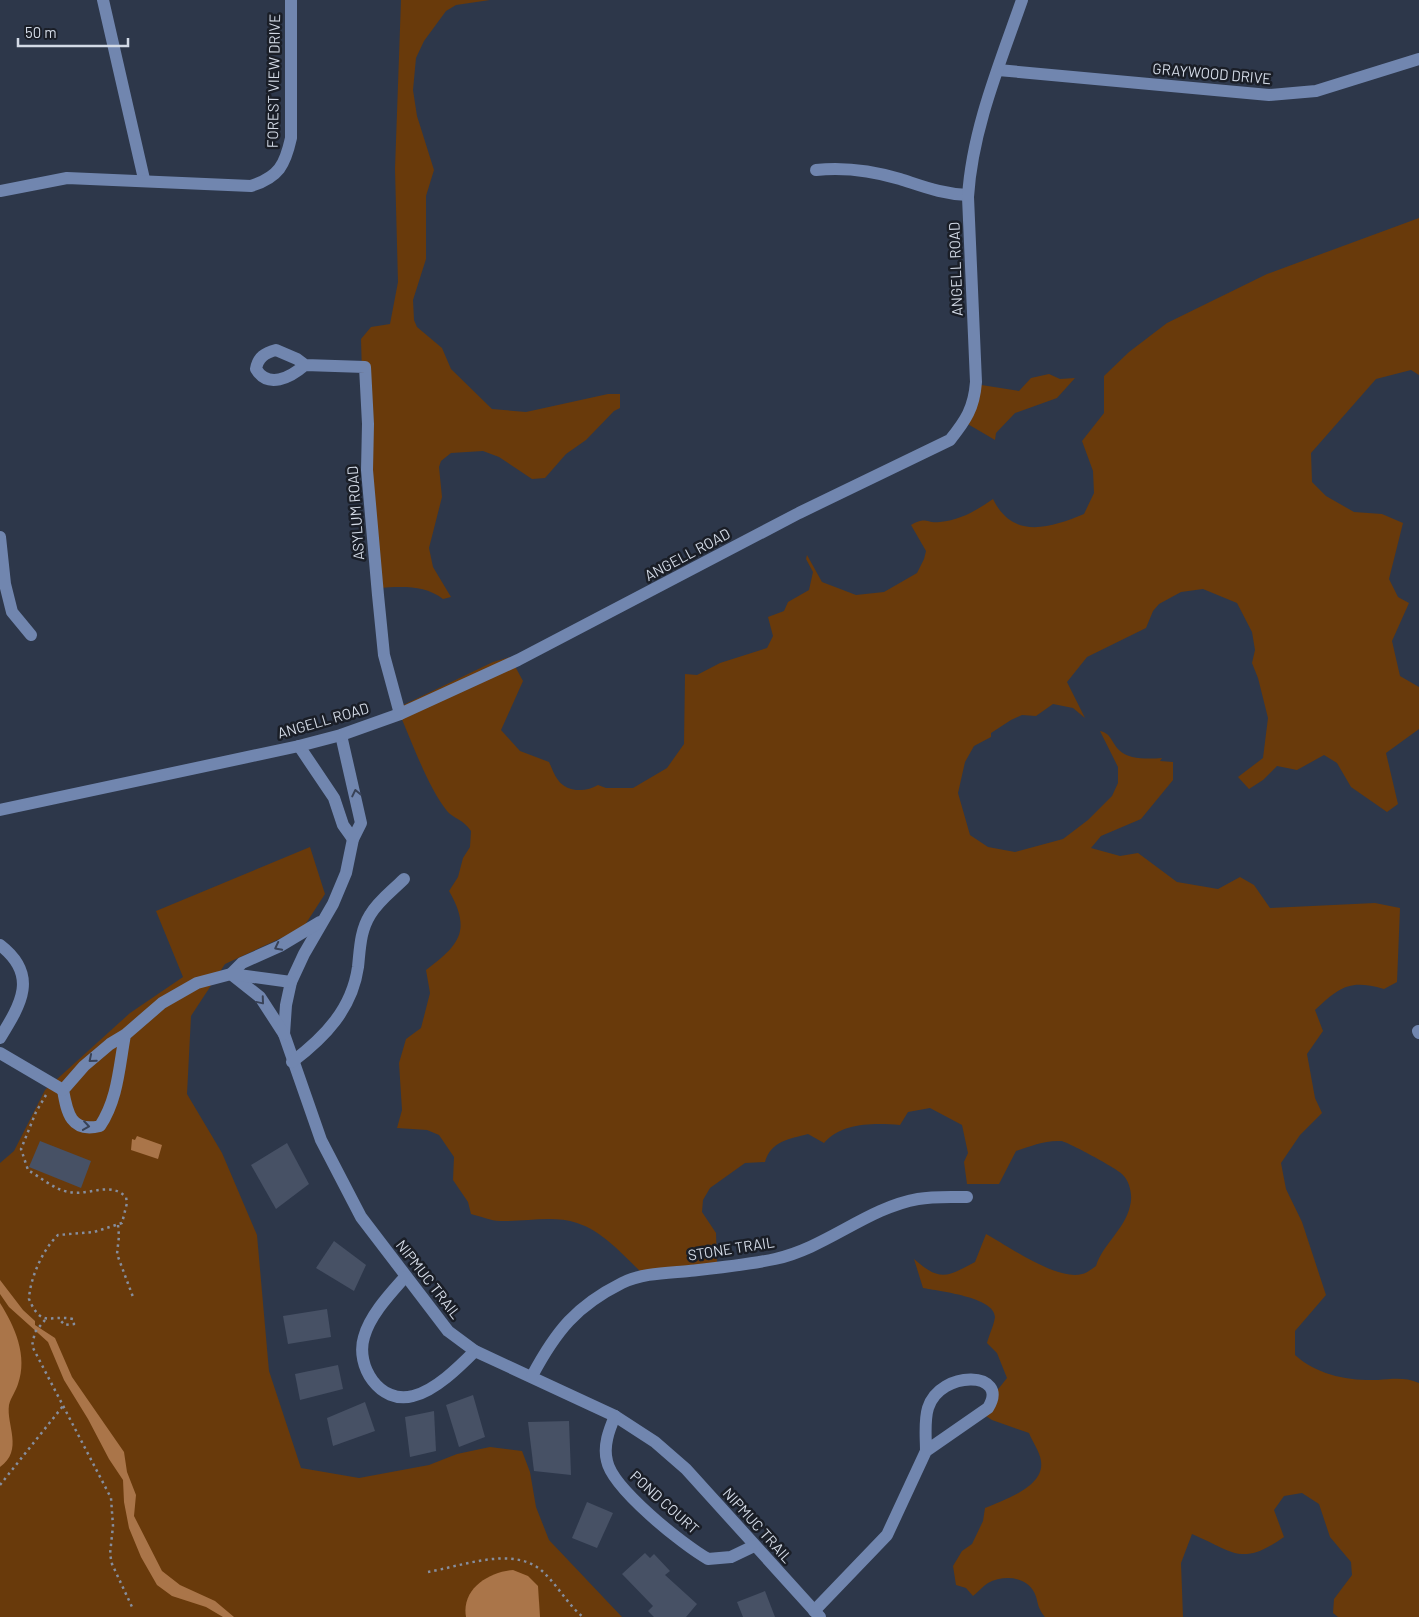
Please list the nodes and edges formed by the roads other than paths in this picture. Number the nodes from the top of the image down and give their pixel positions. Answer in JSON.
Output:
{"nodes":[{"id":1,"x":104,"y":0,"type":"edge"},
{"id":2,"x":291,"y":0,"type":"edge"},
{"id":3,"x":1022,"y":0,"type":"edge"},
{"id":4,"x":1419,"y":59,"type":"edge"},
{"id":5,"x":998,"y":70,"type":"junction"},
{"id":6,"x":816,"y":170,"type":"dead end"},
{"id":7,"x":144,"y":180,"type":"junction"},
{"id":8,"x":0,"y":191,"type":"edge"},
{"id":9,"x":968,"y":195,"type":"junction"},
{"id":10,"x":305,"y":365,"type":"dead end"},
{"id":11,"x":0,"y":537,"type":"edge"},
{"id":12,"x":31,"y":635,"type":"dead end"},
{"id":13,"x":400,"y":714,"type":"junction"},
{"id":14,"x":341,"y":734,"type":"junction"},
{"id":15,"x":299,"y":746,"type":"junction"},
{"id":16,"x":0,"y":810,"type":"edge"},
{"id":17,"x":353,"y":839,"type":"junction"},
{"id":18,"x":404,"y":879,"type":"dead end"},
{"id":19,"x":320,"y":922,"type":"junction"},
{"id":20,"x":0,"y":945,"type":"edge"},
{"id":21,"x":231,"y":974,"type":"junction"},
{"id":22,"x":291,"y":982,"type":"junction"},
{"id":23,"x":284,"y":1034,"type":"junction"},
{"id":24,"x":125,"y":1035,"type":"junction"},
{"id":25,"x":0,"y":1038,"type":"edge"},
{"id":26,"x":0,"y":1052,"type":"edge"},
{"id":27,"x":292,"y":1062,"type":"junction"},
{"id":28,"x":60,"y":1088,"type":"junction"},
{"id":29,"x":967,"y":1197,"type":"dead end"},
{"id":30,"x":405,"y":1277,"type":"junction"},
{"id":31,"x":475,"y":1351,"type":"junction"},
{"id":32,"x":532,"y":1376,"type":"junction"},
{"id":33,"x":615,"y":1416,"type":"junction"},
{"id":34,"x":926,"y":1451,"type":"junction"},
{"id":35,"x":754,"y":1546,"type":"junction"},
{"id":36,"x":817,"y":1614,"type":"edge"}],
"edges":[{"from":1,"to":7,"type":"street"},
{"from":2,"to":7,"type":"street","name":"FOREST VIEW DRIVE"},
{"from":3,"to":5,"type":"street","name":"ANGELL ROAD"},
{"from":4,"to":5,"type":"street","name":"GRAYWOOD DRIVE"},
{"from":5,"to":9,"type":"street","name":"ANGELL ROAD"},
{"from":6,"to":9,"type":"street"},
{"from":7,"to":8,"type":"street","name":"FOREST VIEW DRIVE"},
{"from":9,"to":13,"type":"street","name":"ANGELL ROAD"},
{"from":10,"to":13,"type":"street","name":"ASYLUM ROAD"},
{"from":11,"to":12,"type":"street"},
{"from":13,"to":14,"type":"street","name":"ANGELL ROAD"},
{"from":14,"to":15,"type":"street","name":"ANGELL ROAD"},
{"from":17,"to":14,"type":"street","name":"NIPMUC TRAIL","one_way":true},
{"from":15,"to":16,"type":"street","name":"ANGELL ROAD"},
{"from":15,"to":17,"type":"street"},
{"from":17,"to":19,"type":"street","name":"NIPMUC TRAIL"},
{"from":18,"to":27,"type":"street"},
{"from":19,"to":21,"type":"street","one_way":true},
{"from":19,"to":22,"type":"street","name":"NIPMUC TRAIL"},
{"from":20,"to":25,"type":"street"},
{"from":21,"to":22,"type":"street"},
{"from":21,"to":23,"type":"street","one_way":true},
{"from":21,"to":24,"type":"street"},
{"from":22,"to":23,"type":"street","name":"NIPMUC TRAIL"},
{"from":23,"to":27,"type":"street","name":"NIPMUC TRAIL"},
{"from":24,"to":28,"type":"street","one_way":true},
{"from":28,"to":24,"type":"street","one_way":true},
{"from":26,"to":28,"type":"street"},
{"from":27,"to":30,"type":"street","name":"NIPMUC TRAIL"},
{"from":29,"to":32,"type":"street","name":"STONE TRAIL"},
{"from":30,"to":31,"type":"street","name":"NIPMUC TRAIL"},
{"from":30,"to":31,"type":"street"},
{"from":31,"to":32,"type":"street","name":"NIPMUC TRAIL"},
{"from":32,"to":33,"type":"street","name":"NIPMUC TRAIL"},
{"from":33,"to":35,"type":"street","name":"NIPMUC TRAIL"},
{"from":33,"to":35,"type":"street","name":"POND COURT"},
{"from":34,"to":34,"type":"street"},
{"from":34,"to":36,"type":"street"},
{"from":35,"to":36,"type":"street","name":"NIPMUC TRAIL"}]}
